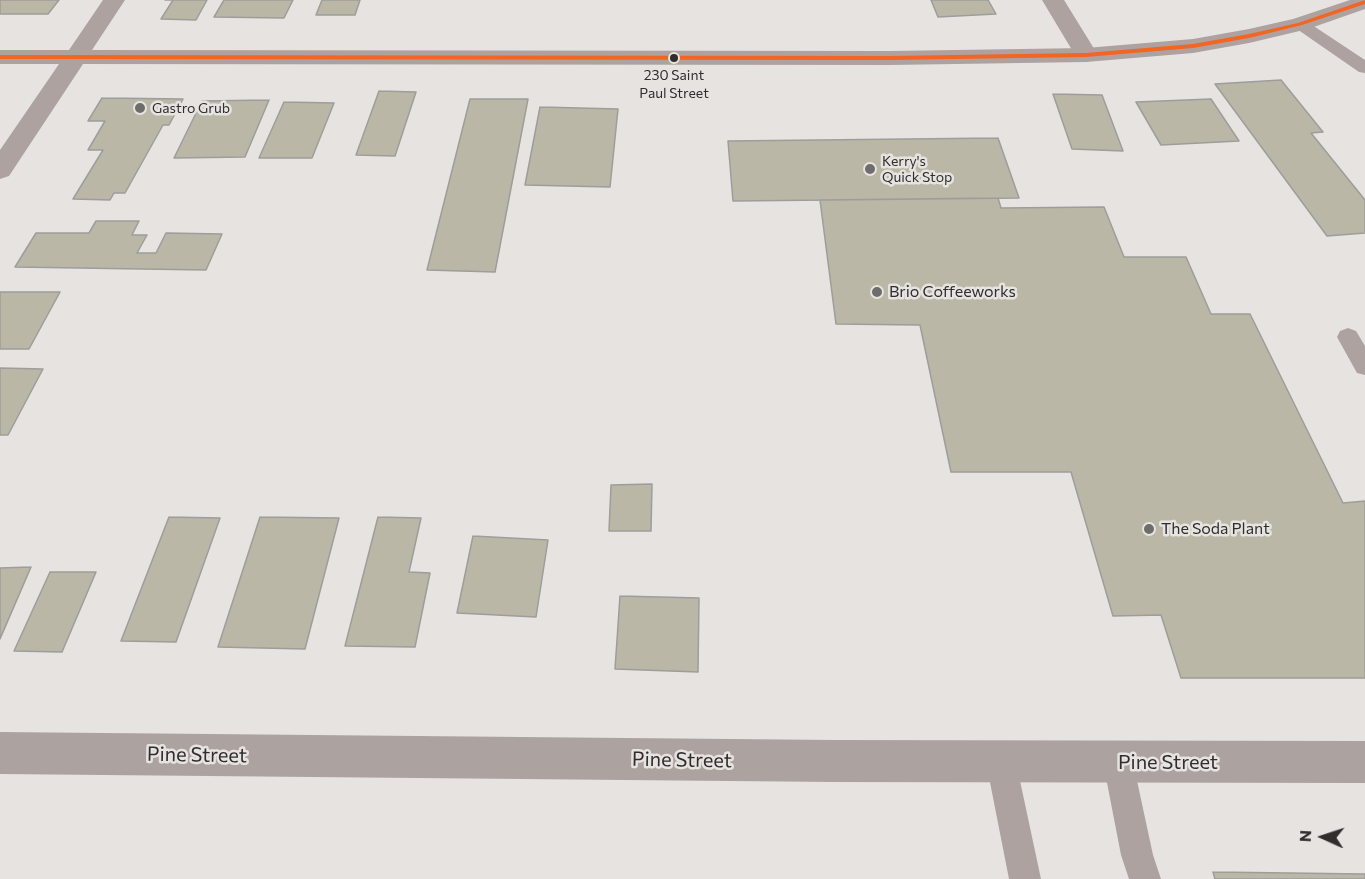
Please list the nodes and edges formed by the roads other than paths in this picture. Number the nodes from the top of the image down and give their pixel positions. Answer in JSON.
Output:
{"nodes":[{"id":1,"x":114,"y":0,"type":"edge"},
{"id":2,"x":1053,"y":0,"type":"edge"},
{"id":3,"x":1365,"y":2,"type":"edge"},
{"id":4,"x":1300,"y":24,"type":"junction"},
{"id":5,"x":1086,"y":55,"type":"junction"},
{"id":6,"x":0,"y":57,"type":"edge"},
{"id":7,"x":78,"y":57,"type":"junction"},
{"id":8,"x":1365,"y":68,"type":"edge"},
{"id":9,"x":0,"y":171,"type":"edge"},
{"id":10,"x":1348,"y":337,"type":"dead end"},
{"id":11,"x":1365,"y":366,"type":"edge"},
{"id":12,"x":0,"y":753,"type":"edge"},
{"id":13,"x":1001,"y":762,"type":"junction"},
{"id":14,"x":1118,"y":762,"type":"junction"},
{"id":15,"x":1365,"y":762,"type":"edge"},
{"id":16,"x":1025,"y":879,"type":"edge"},
{"id":17,"x":1145,"y":879,"type":"edge"}],
"edges":[{"from":1,"to":7,"type":"street"},
{"from":2,"to":5,"type":"street"},
{"from":3,"to":4,"type":"street"},
{"from":4,"to":5,"type":"street"},
{"from":4,"to":8,"type":"lane"},
{"from":5,"to":7,"type":"street"},
{"from":6,"to":7,"type":"street"},
{"from":7,"to":9,"type":"street"},
{"from":10,"to":11,"type":"lane"},
{"from":12,"to":13,"type":"main road","name":"Pine Street"},
{"from":13,"to":14,"type":"main road","name":"Pine Street"},
{"from":13,"to":16,"type":"lane"},
{"from":14,"to":15,"type":"main road","name":"Pine Street"},
{"from":14,"to":17,"type":"lane"}]}
